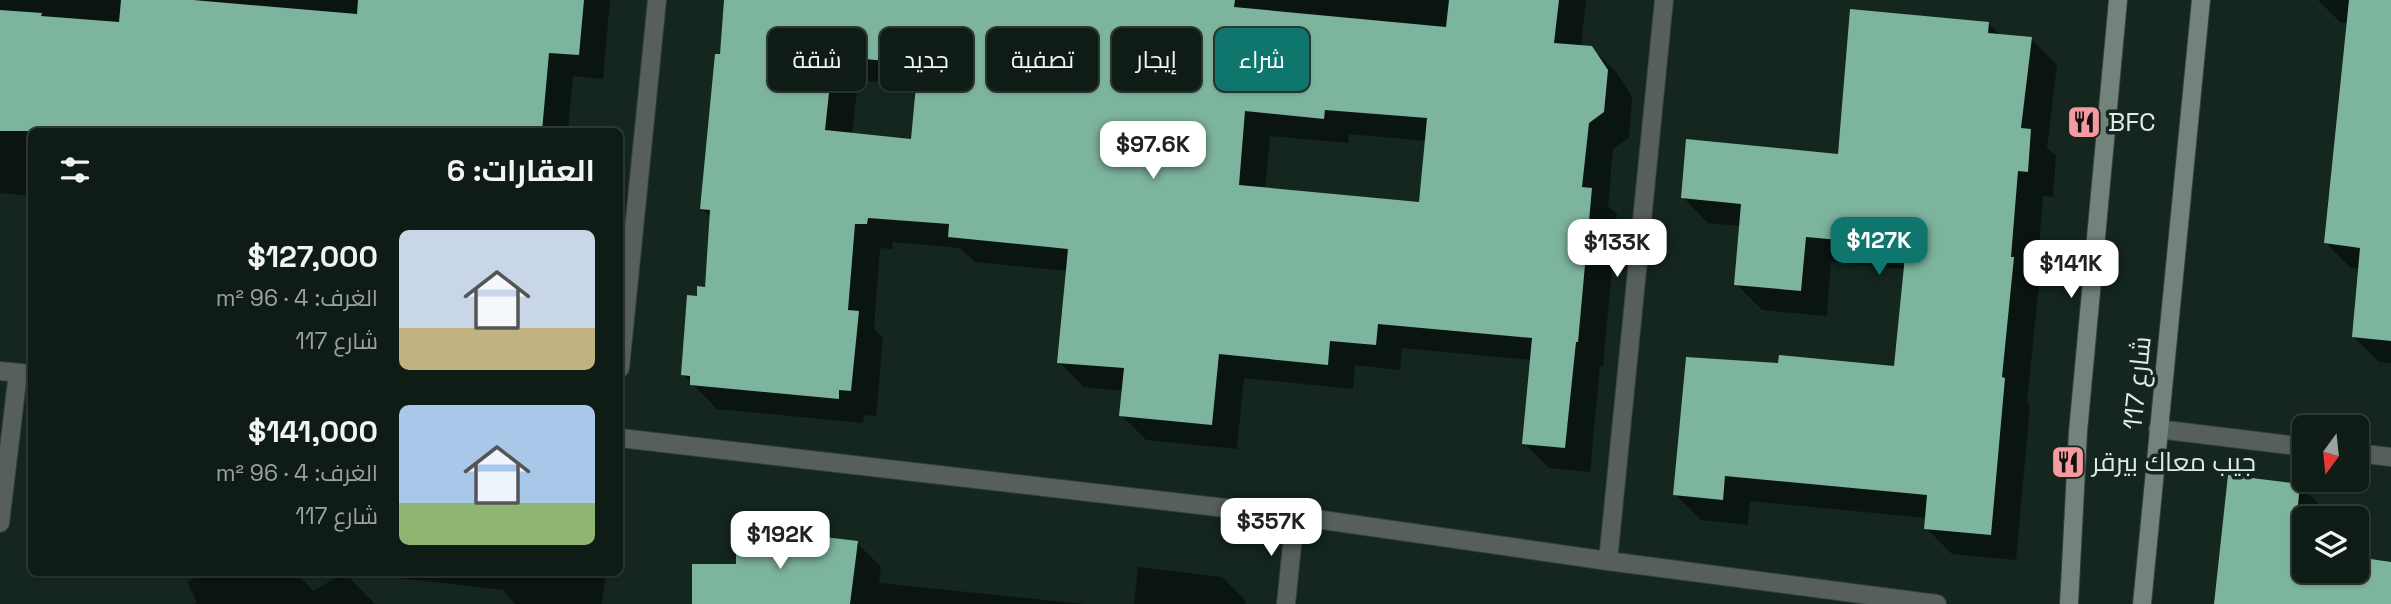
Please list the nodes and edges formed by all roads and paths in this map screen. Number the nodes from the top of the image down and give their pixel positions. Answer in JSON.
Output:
{"nodes":[{"id":1,"x":656,"y":0,"type":"edge"},
{"id":2,"x":1664,"y":0,"type":"edge"},
{"id":3,"x":2118,"y":0,"type":"edge"},
{"id":4,"x":2201,"y":0,"type":"edge"},
{"id":5,"x":623,"y":337,"type":"edge"},
{"id":6,"x":16,"y":373,"type":"edge"},
{"id":7,"x":2158,"y":429,"type":"junction"},
{"id":8,"x":623,"y":438,"type":"edge"},
{"id":9,"x":2292,"y":445,"type":"edge"},
{"id":10,"x":2370,"y":455,"type":"edge"},
{"id":11,"x":2391,"y":457,"type":"edge"},
{"id":12,"x":1295,"y":516,"type":"junction"},
{"id":13,"x":0,"y":523,"type":"edge"},
{"id":14,"x":1608,"y":561,"type":"junction"},
{"id":15,"x":1286,"y":604,"type":"edge"},
{"id":16,"x":1937,"y":604,"type":"edge"},
{"id":17,"x":2068,"y":604,"type":"edge"},
{"id":18,"x":2142,"y":604,"type":"edge"}],
"edges":[{"from":1,"to":5,"type":"street"},
{"from":2,"to":14,"type":"street"},
{"from":3,"to":17,"type":"street","name":"شارع 117"},
{"from":4,"to":7,"type":"street","name":"شارع 117"},
{"from":6,"to":13,"type":"street"},
{"from":7,"to":9,"type":"street"},
{"from":7,"to":18,"type":"street","name":"شارع 117"},
{"from":8,"to":12,"type":"street"},
{"from":10,"to":11,"type":"street"},
{"from":12,"to":14,"type":"street"},
{"from":12,"to":15,"type":"street"},
{"from":14,"to":16,"type":"street"}]}
